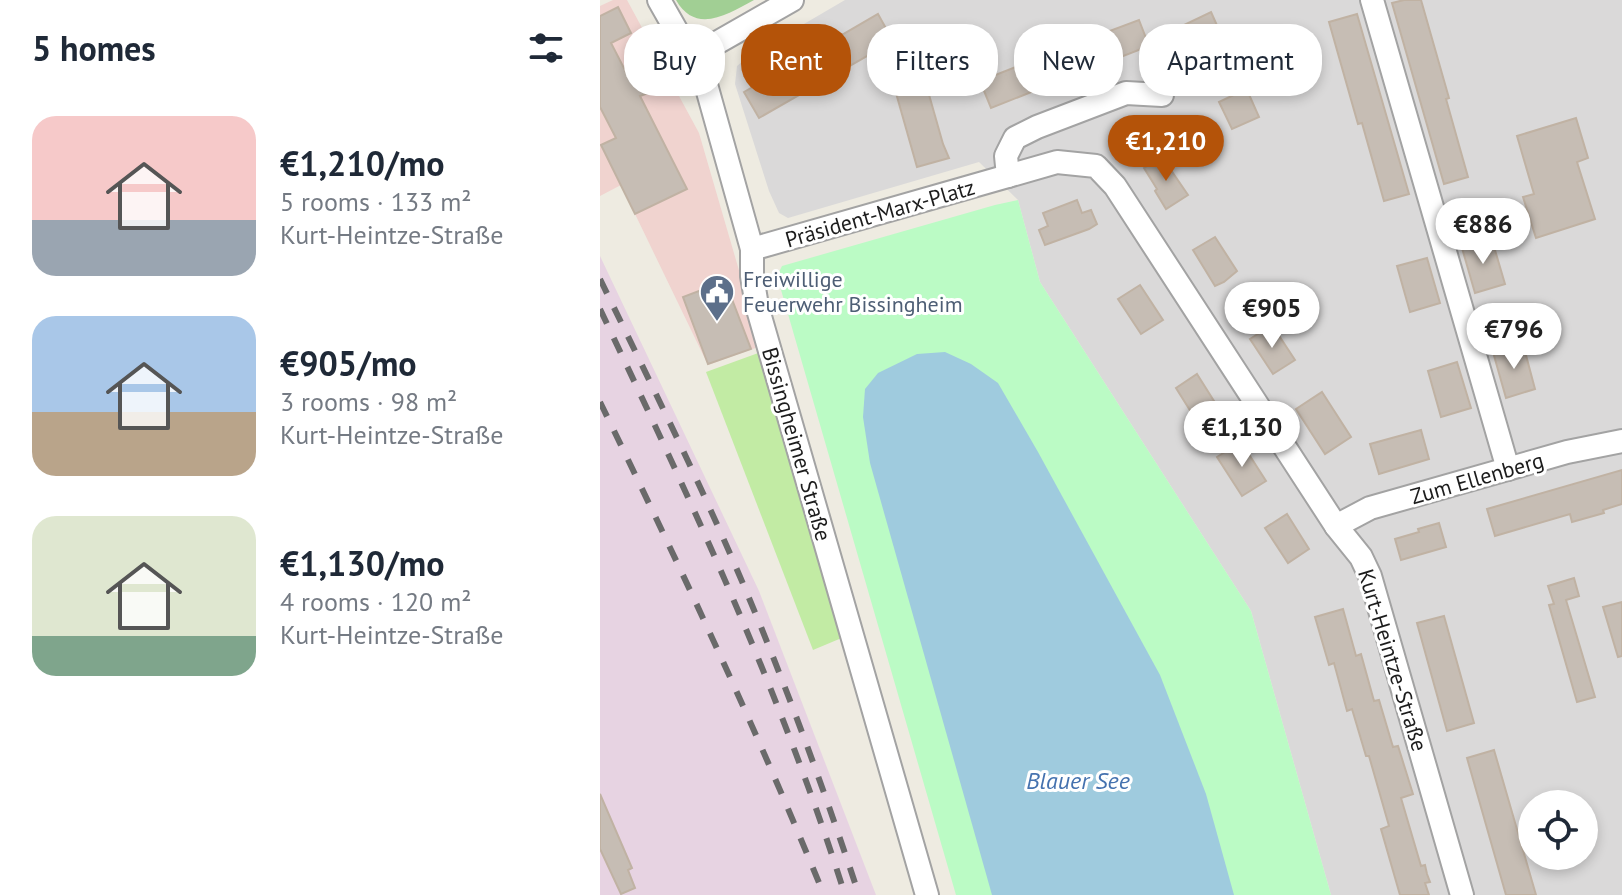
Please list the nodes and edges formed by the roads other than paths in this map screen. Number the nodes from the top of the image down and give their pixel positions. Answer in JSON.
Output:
{"nodes":[{"id":1,"x":659,"y":0,"type":"edge"},
{"id":2,"x":792,"y":0,"type":"edge"},
{"id":3,"x":1372,"y":0,"type":"edge"},
{"id":4,"x":673,"y":24,"type":"edge"},
{"id":5,"x":725,"y":38,"type":"edge"},
{"id":6,"x":1139,"y":94,"type":"edge"},
{"id":7,"x":709,"y":96,"type":"edge"},
{"id":8,"x":1096,"y":166,"type":"joint"},
{"id":9,"x":1008,"y":176,"type":"junction"},
{"id":10,"x":752,"y":249,"type":"junction"},
{"id":11,"x":1622,"y":441,"type":"edge"},
{"id":12,"x":1508,"y":469,"type":"junction"},
{"id":13,"x":1336,"y":526,"type":"junction"},
{"id":14,"x":927,"y":895,"type":"edge"},
{"id":15,"x":1462,"y":895,"type":"edge"}],
"edges":[{"from":1,"to":4,"type":"street","name":"Bissingheimer Straße"},
{"from":2,"to":5,"type":"street"},
{"from":3,"to":12,"type":"street"},
{"from":6,"to":9,"type":"street"},
{"from":7,"to":10,"type":"street","name":"Bissingheimer Straße"},
{"from":8,"to":9,"type":"street","name":"Präsident-Marx-Platz"},
{"from":8,"to":13,"type":"street","name":"Kurt-Heintze-Straße"},
{"from":9,"to":10,"type":"street","name":"Präsident-Marx-Platz"},
{"from":10,"to":14,"type":"street","name":"Bissingheimer Straße"},
{"from":11,"to":12,"type":"street","name":"Zum Ellenberg"},
{"from":12,"to":13,"type":"street","name":"Zum Ellenberg"},
{"from":13,"to":15,"type":"street","name":"Kurt-Heintze-Straße"}]}
